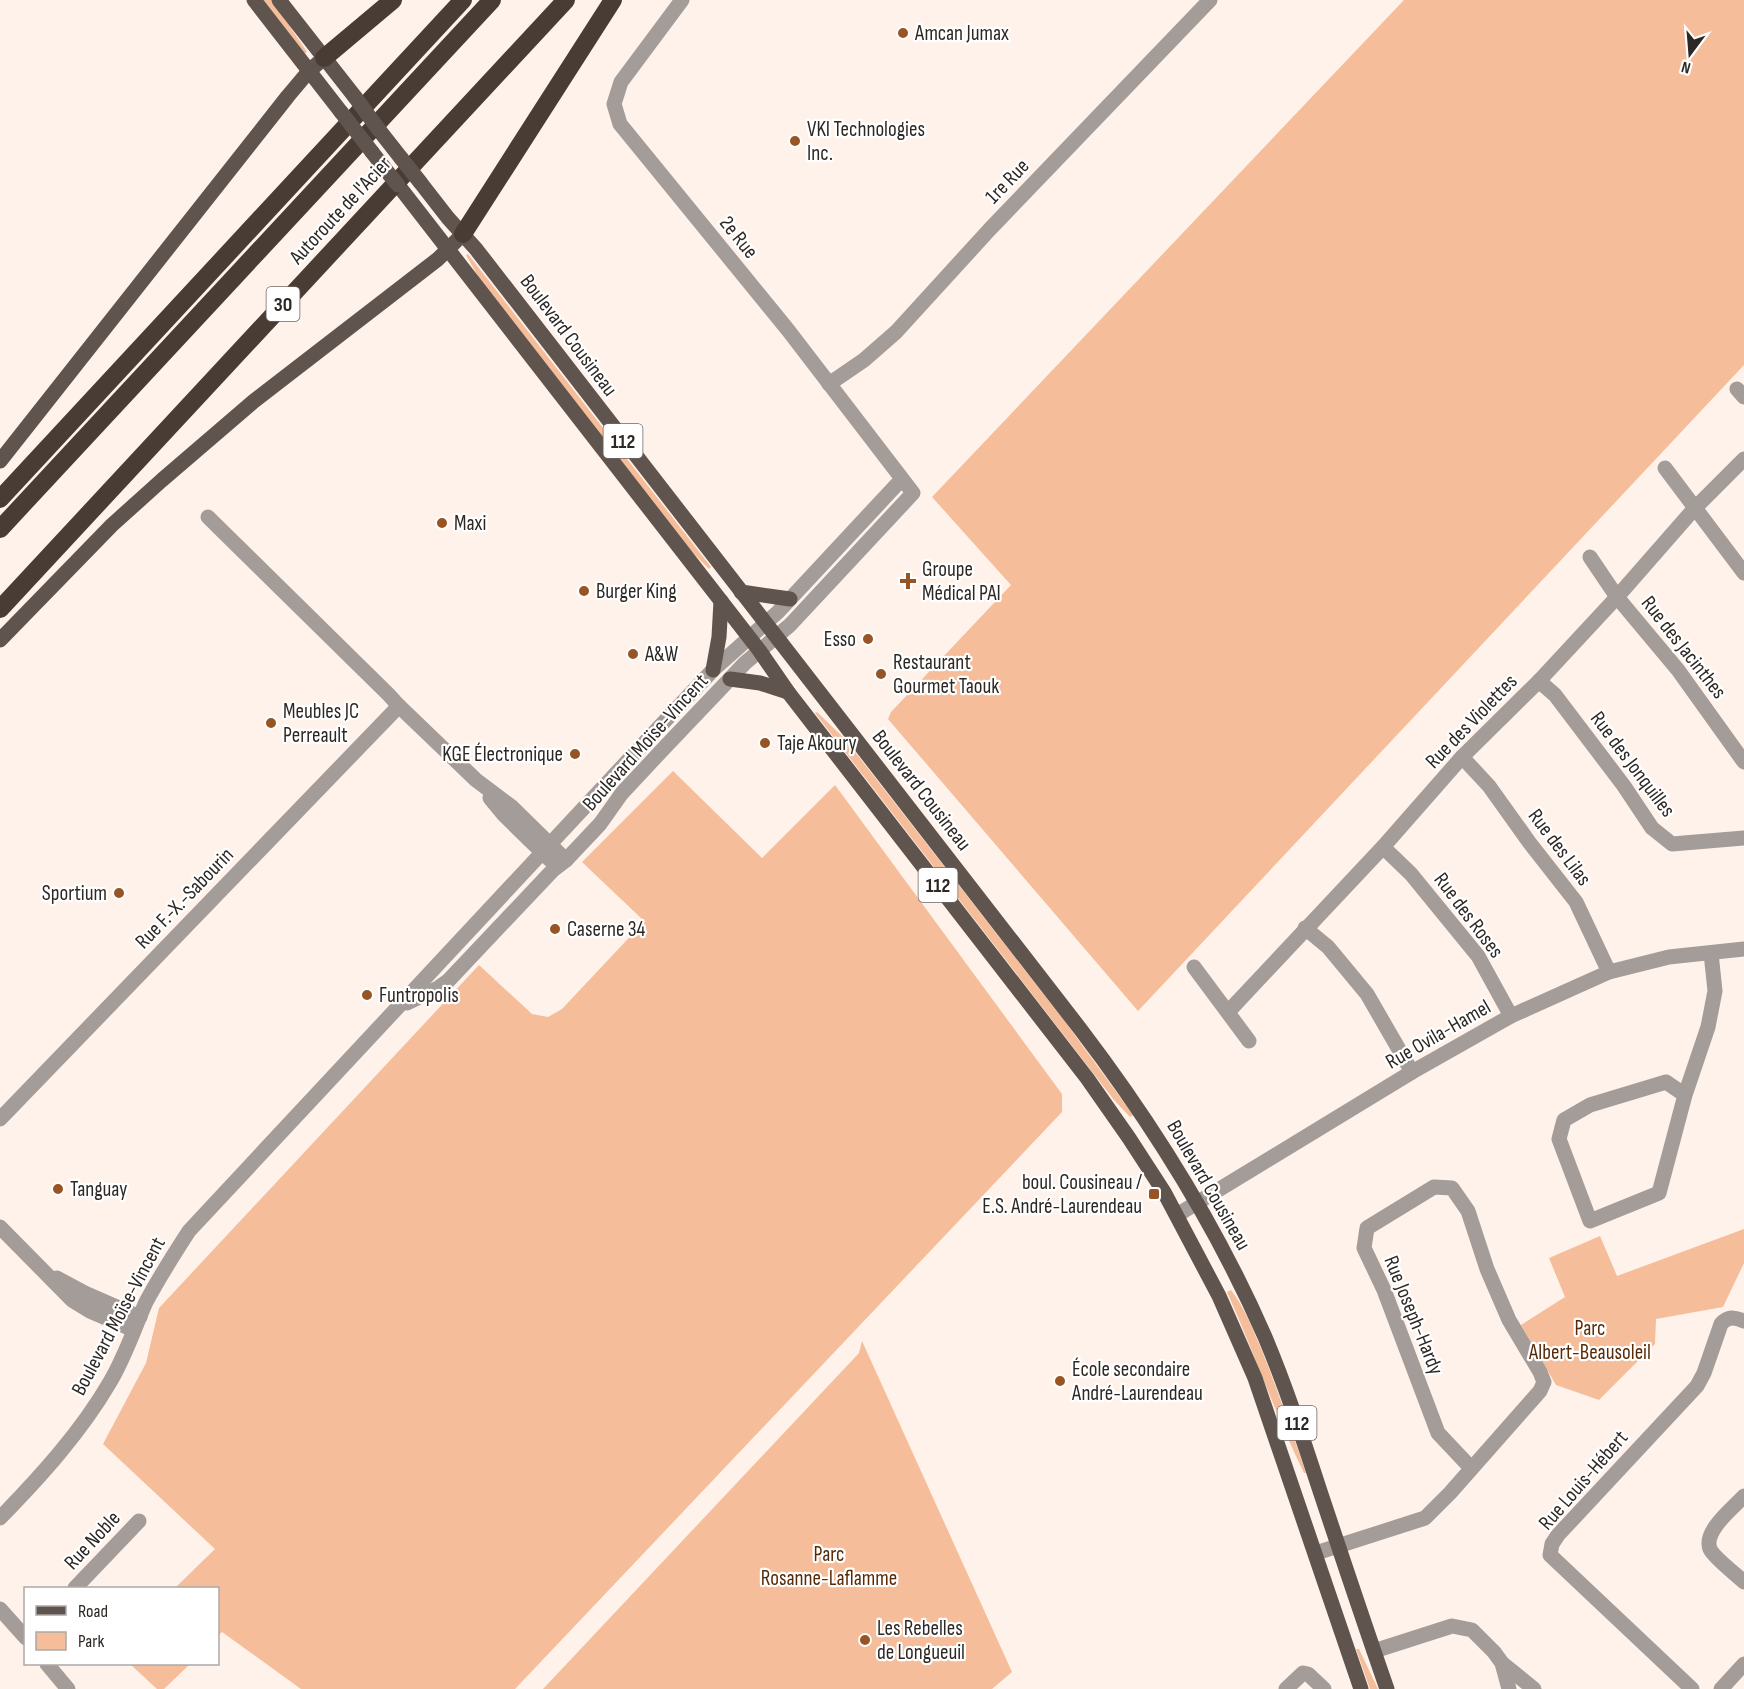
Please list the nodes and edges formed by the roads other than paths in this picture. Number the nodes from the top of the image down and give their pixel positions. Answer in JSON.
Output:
{"nodes":[{"id":1,"x":254,"y":0,"type":"edge"},
{"id":2,"x":279,"y":0,"type":"edge"},
{"id":3,"x":393,"y":0,"type":"edge"},
{"id":4,"x":464,"y":0,"type":"edge"},
{"id":5,"x":492,"y":0,"type":"edge"},
{"id":6,"x":566,"y":0,"type":"edge"},
{"id":7,"x":613,"y":0,"type":"edge"},
{"id":8,"x":682,"y":0,"type":"edge"},
{"id":9,"x":1210,"y":0,"type":"edge"},
{"id":10,"x":324,"y":58,"type":"junction"},
{"id":11,"x":309,"y":71,"type":"junction"},
{"id":12,"x":463,"y":234,"type":"junction"},
{"id":13,"x":448,"y":250,"type":"junction"},
{"id":14,"x":830,"y":384,"type":"junction"},
{"id":15,"x":1744,"y":459,"type":"edge"},
{"id":16,"x":0,"y":461,"type":"edge"},
{"id":17,"x":1665,"y":468,"type":"dead end"},
{"id":18,"x":901,"y":480,"type":"junction"},
{"id":19,"x":913,"y":494,"type":"joint"},
{"id":20,"x":0,"y":499,"type":"edge"},
{"id":21,"x":1694,"y":509,"type":"junction"},
{"id":22,"x":208,"y":517,"type":"dead end"},
{"id":23,"x":0,"y":529,"type":"edge"},
{"id":24,"x":1590,"y":557,"type":"dead end"},
{"id":25,"x":1744,"y":573,"type":"edge"},
{"id":26,"x":741,"y":592,"type":"junction"},
{"id":27,"x":1617,"y":597,"type":"junction"},
{"id":28,"x":790,"y":599,"type":"junction"},
{"id":29,"x":721,"y":601,"type":"junction"},
{"id":30,"x":0,"y":609,"type":"edge"},
{"id":31,"x":766,"y":624,"type":"junction"},
{"id":32,"x":776,"y":637,"type":"junction"},
{"id":33,"x":749,"y":638,"type":"junction"},
{"id":34,"x":0,"y":640,"type":"edge"},
{"id":35,"x":759,"y":650,"type":"junction"},
{"id":36,"x":713,"y":670,"type":"junction"},
{"id":37,"x":730,"y":679,"type":"junction"},
{"id":38,"x":1539,"y":681,"type":"junction"},
{"id":39,"x":788,"y":692,"type":"junction"},
{"id":40,"x":399,"y":706,"type":"junction"},
{"id":41,"x":1462,"y":757,"type":"junction"},
{"id":42,"x":1744,"y":762,"type":"edge"},
{"id":43,"x":1744,"y":838,"type":"edge"},
{"id":44,"x":1383,"y":847,"type":"junction"},
{"id":45,"x":546,"y":848,"type":"junction"},
{"id":46,"x":561,"y":863,"type":"junction"},
{"id":47,"x":1305,"y":928,"type":"junction"},
{"id":48,"x":1744,"y":949,"type":"edge"},
{"id":49,"x":1712,"y":953,"type":"junction"},
{"id":50,"x":1194,"y":967,"type":"dead end"},
{"id":51,"x":1608,"y":972,"type":"junction"},
{"id":52,"x":399,"y":1006,"type":"junction"},
{"id":53,"x":1228,"y":1012,"type":"junction"},
{"id":54,"x":1511,"y":1016,"type":"junction"},
{"id":55,"x":1249,"y":1041,"type":"dead end"},
{"id":56,"x":1412,"y":1072,"type":"junction"},
{"id":57,"x":1685,"y":1095,"type":"junction"},
{"id":58,"x":0,"y":1119,"type":"edge"},
{"id":59,"x":1198,"y":1202,"type":"junction"},
{"id":60,"x":1177,"y":1215,"type":"junction"},
{"id":61,"x":0,"y":1227,"type":"edge"},
{"id":62,"x":1744,"y":1321,"type":"edge"},
{"id":63,"x":137,"y":1323,"type":"junction"},
{"id":64,"x":1471,"y":1468,"type":"junction"},
{"id":65,"x":1744,"y":1496,"type":"edge"},
{"id":66,"x":0,"y":1518,"type":"edge"},
{"id":67,"x":140,"y":1521,"type":"dead end"},
{"id":68,"x":1338,"y":1545,"type":"junction"},
{"id":69,"x":1316,"y":1553,"type":"junction"},
{"id":70,"x":1744,"y":1582,"type":"edge"},
{"id":71,"x":76,"y":1587,"type":"edge"},
{"id":72,"x":0,"y":1609,"type":"edge"},
{"id":73,"x":24,"y":1636,"type":"edge"},
{"id":74,"x":1374,"y":1651,"type":"junction"},
{"id":75,"x":1502,"y":1662,"type":"junction"},
{"id":76,"x":1744,"y":1664,"type":"edge"},
{"id":77,"x":48,"y":1665,"type":"edge"},
{"id":78,"x":68,"y":1689,"type":"edge"},
{"id":79,"x":1286,"y":1689,"type":"edge"},
{"id":80,"x":1324,"y":1689,"type":"edge"},
{"id":81,"x":1361,"y":1689,"type":"edge"},
{"id":82,"x":1387,"y":1689,"type":"edge"},
{"id":83,"x":1509,"y":1689,"type":"edge"},
{"id":84,"x":1534,"y":1689,"type":"edge"},
{"id":85,"x":1692,"y":1689,"type":"edge"},
{"id":86,"x":1721,"y":1689,"type":"edge"}],
"edges":[{"from":1,"to":11,"type":"main road","name":"Boulevard Cousineau","number":"112"},
{"from":2,"to":10,"type":"main road","name":"Boulevard Cousineau","number":"112"},
{"from":3,"to":10,"type":"highway"},
{"from":4,"to":20,"type":"highway"},
{"from":5,"to":23,"type":"highway","name":"Autoroute de l'Acier","number":"30"},
{"from":6,"to":30,"type":"highway","name":"Autoroute de l'Acier","number":"30"},
{"from":7,"to":12,"type":"highway"},
{"from":8,"to":14,"type":"street","name":"2e Rue"},
{"from":9,"to":14,"type":"street","name":"1re Rue"},
{"from":10,"to":11,"type":"main road"},
{"from":10,"to":12,"type":"main road","name":"Boulevard Cousineau","number":"112","bridge":true},
{"from":11,"to":13,"type":"main road","name":"Boulevard Cousineau","number":"112","bridge":true},
{"from":11,"to":16,"type":"main road"},
{"from":12,"to":13,"type":"main road"},
{"from":12,"to":26,"type":"main road","name":"Boulevard Cousineau","number":"112"},
{"from":13,"to":29,"type":"main road","name":"Boulevard Cousineau","number":"112"},
{"from":13,"to":34,"type":"main road"},
{"from":14,"to":18,"type":"street","name":"2e Rue"},
{"from":15,"to":21,"type":"street","name":"Rue des Violettes"},
{"from":17,"to":21,"type":"street"},
{"from":18,"to":19,"type":"street","name":"2e Rue"},
{"from":18,"to":28,"type":"street","name":"Boulevard Moïse-Vincent"},
{"from":19,"to":32,"type":"street","name":"Boulevard Moïse-Vincent"},
{"from":21,"to":25,"type":"street"},
{"from":21,"to":27,"type":"street","name":"Rue des Violettes"},
{"from":22,"to":40,"type":"street"},
{"from":24,"to":27,"type":"street","name":"Rue des Jacinthes"},
{"from":26,"to":28,"type":"main road"},
{"from":26,"to":31,"type":"main road","name":"Boulevard Cousineau","number":"112"},
{"from":27,"to":38,"type":"street","name":"Rue des Violettes"},
{"from":27,"to":42,"type":"street","name":"Rue des Jacinthes"},
{"from":28,"to":31,"type":"street","name":"Boulevard Moïse-Vincent"},
{"from":29,"to":33,"type":"main road","name":"Boulevard Cousineau","number":"112"},
{"from":29,"to":36,"type":"main road"},
{"from":31,"to":32,"type":"main road","name":"Boulevard Cousineau","number":"112"},
{"from":31,"to":33,"type":"street","name":"Boulevard Moïse-Vincent"},
{"from":32,"to":35,"type":"street","name":"Boulevard Moïse-Vincent"},
{"from":32,"to":59,"type":"main road","name":"Boulevard Cousineau","number":"112"},
{"from":33,"to":35,"type":"main road","name":"Boulevard Cousineau","number":"112"},
{"from":33,"to":36,"type":"street","name":"Boulevard Moïse-Vincent"},
{"from":35,"to":37,"type":"street","name":"Boulevard Moïse-Vincent"},
{"from":35,"to":39,"type":"main road","name":"Boulevard Cousineau","number":"112"},
{"from":36,"to":45,"type":"street","name":"Boulevard Moïse-Vincent"},
{"from":37,"to":39,"type":"main road"},
{"from":37,"to":46,"type":"street","name":"Boulevard Moïse-Vincent"},
{"from":38,"to":41,"type":"street","name":"Rue des Violettes"},
{"from":38,"to":43,"type":"street","name":"Rue des Jonquilles"},
{"from":39,"to":60,"type":"main road","name":"Boulevard Cousineau","number":"112"},
{"from":40,"to":45,"type":"street"},
{"from":40,"to":58,"type":"street","name":"Rue F.-X.-Sabourin"},
{"from":41,"to":44,"type":"street","name":"Rue des Violettes"},
{"from":41,"to":51,"type":"street","name":"Rue des Lilas"},
{"from":44,"to":47,"type":"street","name":"Rue des Violettes"},
{"from":44,"to":54,"type":"street","name":"Rue des Roses"},
{"from":45,"to":46,"type":"street"},
{"from":45,"to":52,"type":"street","name":"Boulevard Moïse-Vincent"},
{"from":46,"to":52,"type":"street","name":"Boulevard Moïse-Vincent"},
{"from":47,"to":53,"type":"street","name":"Rue des Violettes"},
{"from":47,"to":56,"type":"street"},
{"from":48,"to":49,"type":"street","name":"Rue Ovila-Hamel"},
{"from":49,"to":51,"type":"street","name":"Rue Ovila-Hamel"},
{"from":49,"to":57,"type":"street"},
{"from":50,"to":53,"type":"street"},
{"from":51,"to":54,"type":"street","name":"Rue Ovila-Hamel"},
{"from":52,"to":63,"type":"street","name":"Boulevard Moïse-Vincent"},
{"from":53,"to":55,"type":"street"},
{"from":54,"to":56,"type":"street","name":"Rue Ovila-Hamel"},
{"from":56,"to":59,"type":"street","name":"Rue Ovila-Hamel"},
{"from":57,"to":57,"type":"street"},
{"from":59,"to":60,"type":"street","name":"Rue Ovila-Hamel"},
{"from":59,"to":68,"type":"main road","name":"Boulevard Cousineau","number":"112"},
{"from":60,"to":69,"type":"main road","name":"Boulevard Cousineau","number":"112"},
{"from":61,"to":63,"type":"street"},
{"from":62,"to":85,"type":"street","name":"Rue Louis-Hébert"},
{"from":63,"to":66,"type":"street","name":"Boulevard Moïse-Vincent"},
{"from":64,"to":64,"type":"street","name":"Rue Joseph-Hardy"},
{"from":64,"to":68,"type":"street","name":"Rue Joseph-Hardy"},
{"from":65,"to":70,"type":"street"},
{"from":67,"to":71,"type":"street","name":"Rue Noble"},
{"from":68,"to":69,"type":"street","name":"Rue Joseph-Hardy"},
{"from":68,"to":74,"type":"main road","name":"Boulevard Cousineau","number":"112"},
{"from":69,"to":81,"type":"main road","name":"Boulevard Cousineau","number":"112"},
{"from":72,"to":73,"type":"street"},
{"from":74,"to":75,"type":"street"},
{"from":74,"to":82,"type":"main road","name":"Boulevard Cousineau","number":"112"},
{"from":75,"to":83,"type":"street"},
{"from":75,"to":84,"type":"street"},
{"from":76,"to":86,"type":"street"},
{"from":77,"to":78,"type":"street"},
{"from":79,"to":80,"type":"street"}]}
